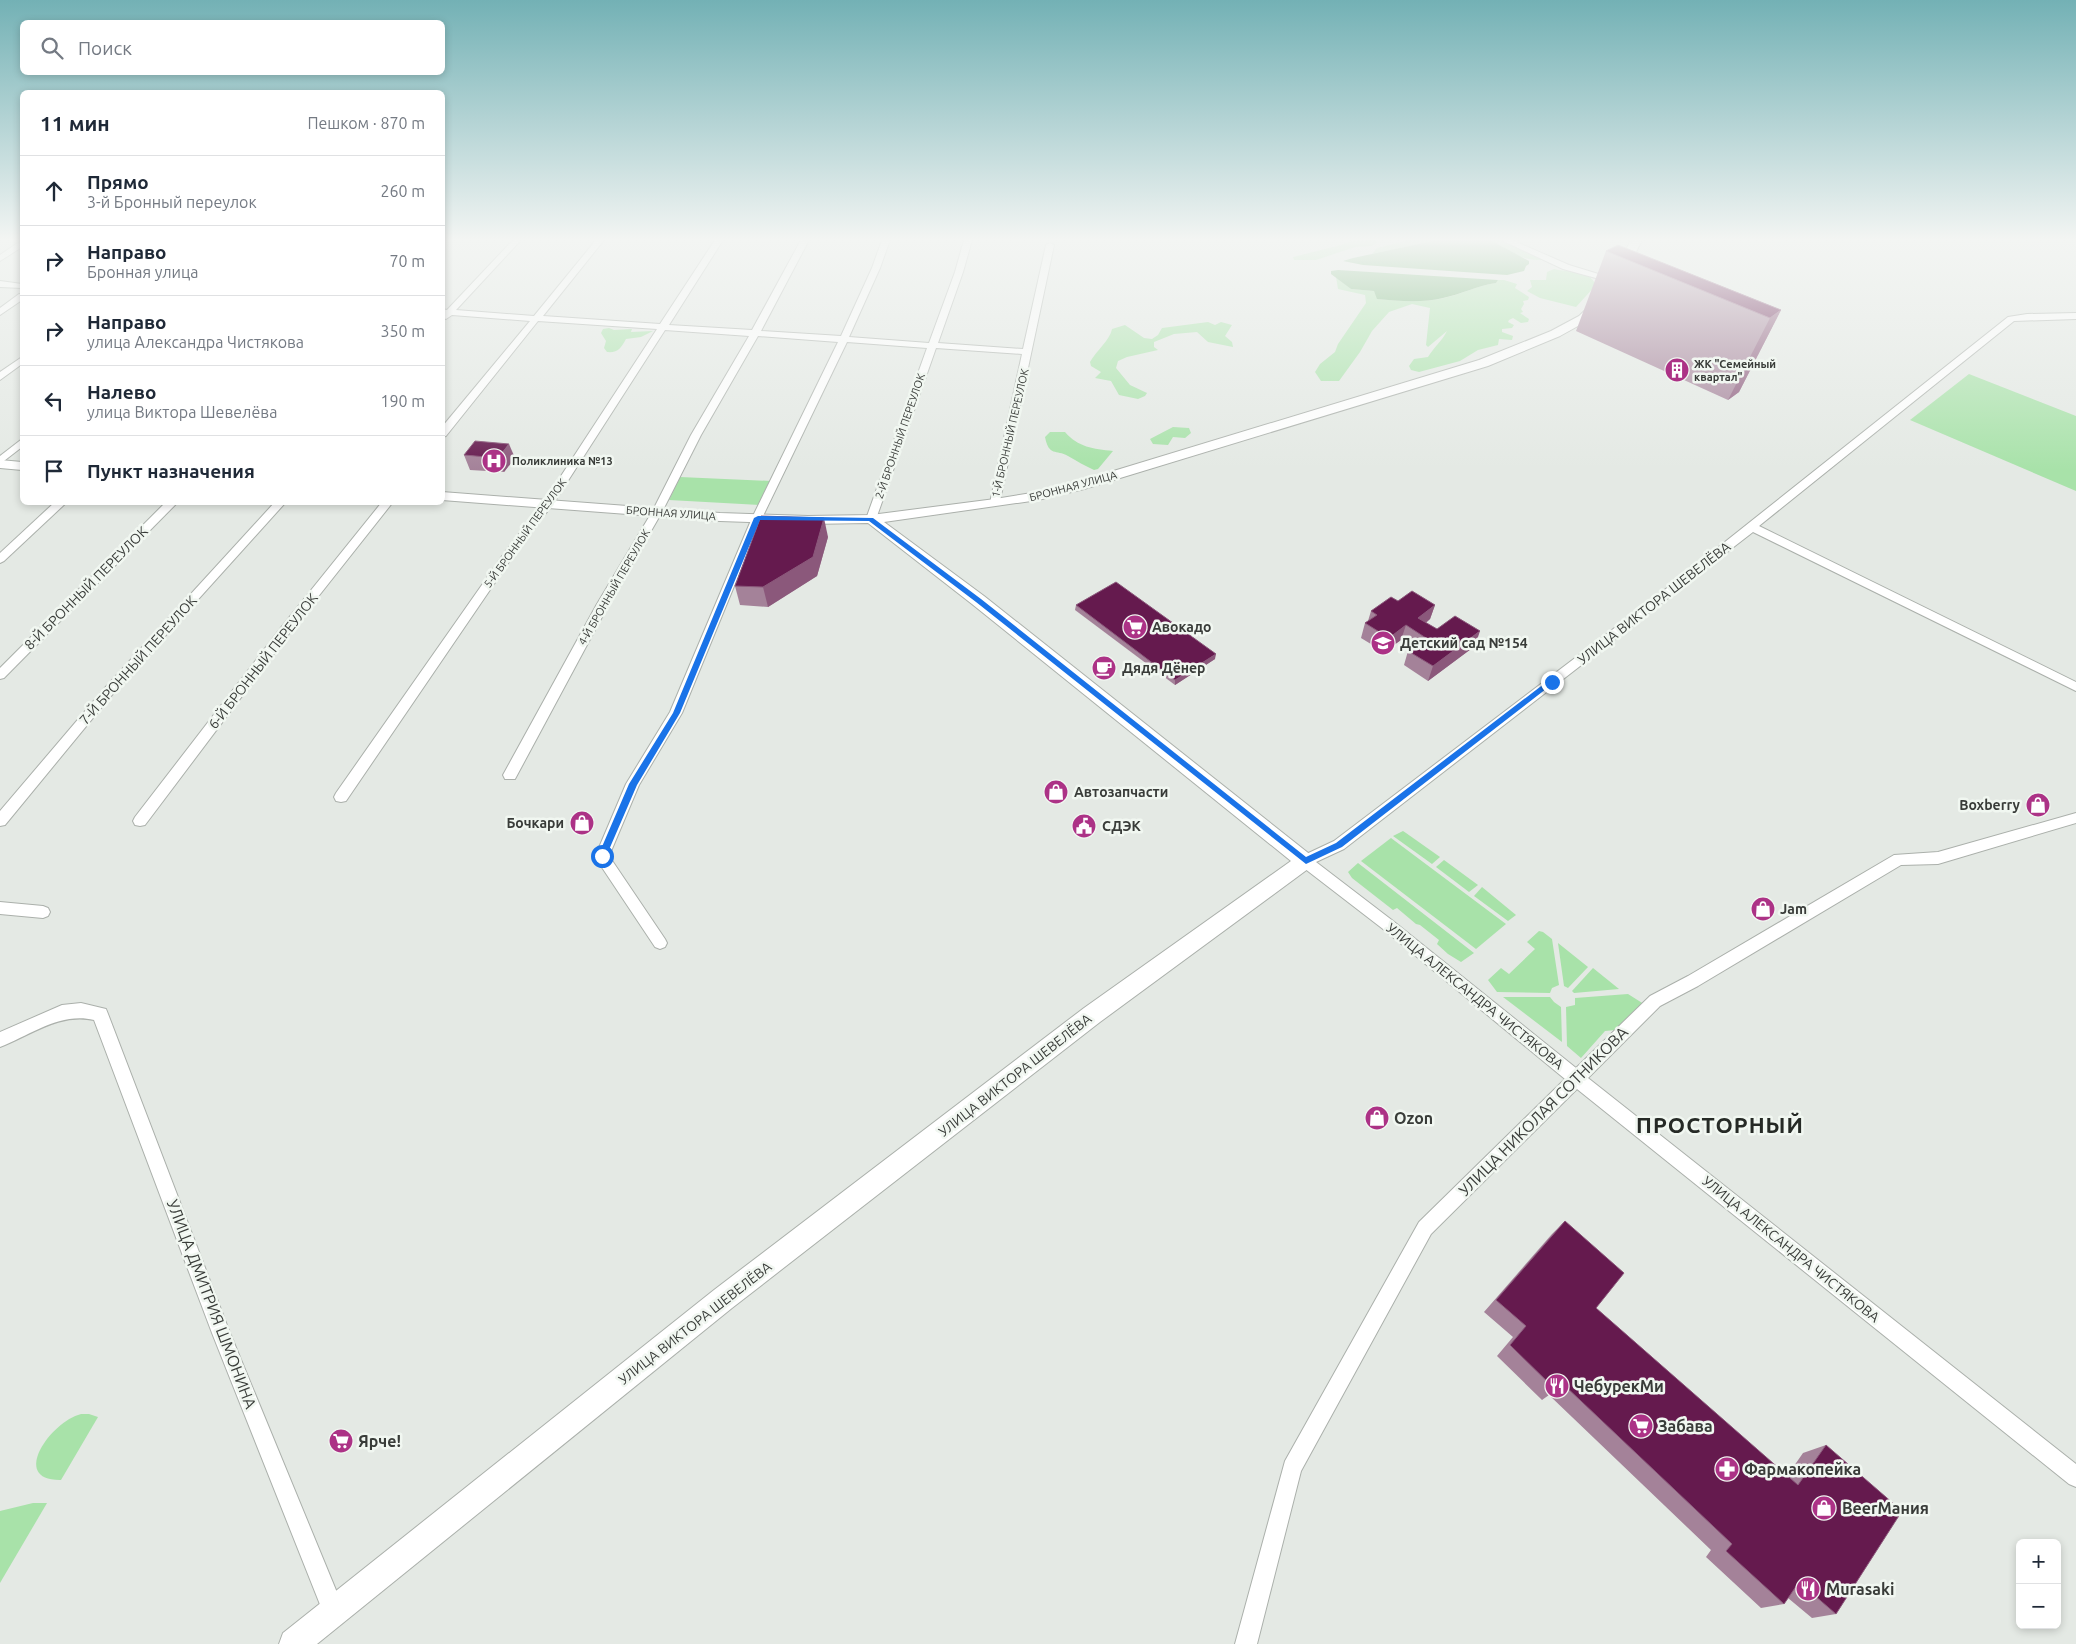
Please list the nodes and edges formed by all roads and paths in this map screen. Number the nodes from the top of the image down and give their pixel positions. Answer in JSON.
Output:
{"nodes":[{"id":1,"x":507,"y":317,"type":"edge"},
{"id":2,"x":670,"y":317,"type":"edge"},
{"id":3,"x":764,"y":317,"type":"edge"},
{"id":4,"x":854,"y":317,"type":"edge"},
{"id":5,"x":942,"y":317,"type":"edge"},
{"id":6,"x":1035,"y":317,"type":"edge"},
{"id":7,"x":1584,"y":317,"type":"edge"},
{"id":8,"x":2023,"y":317,"type":"edge"},
{"id":9,"x":537,"y":319,"type":"junction"},
{"id":10,"x":663,"y":328,"type":"junction"},
{"id":11,"x":755,"y":334,"type":"junction"},
{"id":12,"x":843,"y":341,"type":"junction"},
{"id":13,"x":932,"y":346,"type":"junction"},
{"id":14,"x":1028,"y":352,"type":"junction"},
{"id":15,"x":20,"y":362,"type":"edge"},
{"id":16,"x":0,"y":377,"type":"edge"},
{"id":17,"x":445,"y":430,"type":"edge"},
{"id":18,"x":20,"y":444,"type":"edge"},
{"id":19,"x":0,"y":463,"type":"edge"},
{"id":20,"x":20,"y":466,"type":"edge"},
{"id":21,"x":445,"y":496,"type":"edge"},
{"id":22,"x":995,"y":503,"type":"junction"},
{"id":23,"x":548,"y":504,"type":"junction"},
{"id":24,"x":59,"y":505,"type":"edge"},
{"id":25,"x":170,"y":505,"type":"edge"},
{"id":26,"x":277,"y":505,"type":"edge"},
{"id":27,"x":386,"y":505,"type":"edge"},
{"id":28,"x":657,"y":512,"type":"junction"},
{"id":29,"x":758,"y":518,"type":"junction"},
{"id":30,"x":871,"y":519,"type":"junction"},
{"id":31,"x":1752,"y":527,"type":"junction"},
{"id":32,"x":0,"y":559,"type":"edge"},
{"id":33,"x":0,"y":675,"type":"edge"},
{"id":34,"x":2076,"y":687,"type":"edge"},
{"id":35,"x":510,"y":775,"type":"dead end"},
{"id":36,"x":341,"y":797,"type":"dead end"},
{"id":37,"x":2076,"y":818,"type":"edge"},
{"id":38,"x":0,"y":821,"type":"edge"},
{"id":39,"x":140,"y":822,"type":"dead end"},
{"id":40,"x":1306,"y":861,"type":"junction"},
{"id":41,"x":0,"y":908,"type":"edge"},
{"id":42,"x":43,"y":912,"type":"dead end"},
{"id":43,"x":660,"y":943,"type":"dead end"},
{"id":44,"x":0,"y":1040,"type":"edge"},
{"id":45,"x":1576,"y":1077,"type":"junction"},
{"id":46,"x":2076,"y":1477,"type":"edge"},
{"id":47,"x":334,"y":1612,"type":"junction"},
{"id":48,"x":294,"y":1644,"type":"edge"},
{"id":49,"x":1246,"y":1644,"type":"edge"}],
"edges":[{"from":1,"to":9,"type":"street"},
{"from":2,"to":10,"type":"street","name":"5-Й БРОННЫЙ ПЕРЕУЛОК"},
{"from":3,"to":11,"type":"street","name":"4-Й БРОННЫЙ ПЕРЕУЛОК"},
{"from":4,"to":12,"type":"street"},
{"from":5,"to":13,"type":"street","name":"2-Й БРОННЫЙ ПЕРЕУЛОК"},
{"from":6,"to":14,"type":"street","name":"1-Й БРОННЫЙ ПЕРЕУЛОК"},
{"from":7,"to":22,"type":"street","name":"БРОННАЯ УЛИЦА"},
{"from":8,"to":31,"type":"street","name":"УЛИЦА ВИКТОРА ШЕВЕЛЁВА"},
{"from":9,"to":10,"type":"street"},
{"from":9,"to":17,"type":"street"},
{"from":10,"to":11,"type":"street"},
{"from":10,"to":23,"type":"street","name":"5-Й БРОННЫЙ ПЕРЕУЛОК"},
{"from":11,"to":12,"type":"street"},
{"from":11,"to":28,"type":"street","name":"4-Й БРОННЫЙ ПЕРЕУЛОК"},
{"from":12,"to":13,"type":"street"},
{"from":12,"to":29,"type":"street"},
{"from":13,"to":14,"type":"street"},
{"from":13,"to":30,"type":"street","name":"2-Й БРОННЫЙ ПЕРЕУЛОК"},
{"from":14,"to":22,"type":"street","name":"1-Й БРОННЫЙ ПЕРЕУЛОК"},
{"from":15,"to":16,"type":"street"},
{"from":18,"to":19,"type":"street"},
{"from":19,"to":20,"type":"street"},
{"from":21,"to":23,"type":"street","name":"БРОННАЯ УЛИЦА"},
{"from":22,"to":30,"type":"street","name":"БРОННАЯ УЛИЦА"},
{"from":23,"to":28,"type":"street","name":"БРОННАЯ УЛИЦА"},
{"from":23,"to":36,"type":"street","name":"5-Й БРОННЫЙ ПЕРЕУЛОК"},
{"from":24,"to":32,"type":"street"},
{"from":25,"to":33,"type":"street","name":"8-Й БРОННЫЙ ПЕРЕУЛОК"},
{"from":26,"to":38,"type":"street","name":"7-Й БРОННЫЙ ПЕРЕУЛОК"},
{"from":27,"to":39,"type":"street","name":"6-Й БРОННЫЙ ПЕРЕУЛОК"},
{"from":28,"to":29,"type":"street","name":"БРОННАЯ УЛИЦА"},
{"from":28,"to":35,"type":"street","name":"4-Й БРОННЫЙ ПЕРЕУЛОК"},
{"from":29,"to":30,"type":"street","name":"БРОННАЯ УЛИЦА"},
{"from":29,"to":43,"type":"street"},
{"from":30,"to":40,"type":"street","name":"УЛИЦА АЛЕКСАНДРА ЧИСТЯКОВА"},
{"from":31,"to":34,"type":"street"},
{"from":31,"to":40,"type":"street","name":"УЛИЦА ВИКТОРА ШЕВЕЛЁВА"},
{"from":37,"to":45,"type":"street","name":"УЛИЦА НИКОЛАЯ СОТНИКОВА"},
{"from":40,"to":45,"type":"street","name":"УЛИЦА АЛЕКСАНДРА ЧИСТЯКОВА"},
{"from":40,"to":47,"type":"street","name":"УЛИЦА ВИКТОРА ШЕВЕЛЁВА"},
{"from":41,"to":42,"type":"street"},
{"from":44,"to":47,"type":"street","name":"УЛИЦА ДМИТРИЯ ШМОНИНА"},
{"from":45,"to":46,"type":"street","name":"УЛИЦА АЛЕКСАНДРА ЧИСТЯКОВА"},
{"from":45,"to":49,"type":"street","name":"УЛИЦА НИКОЛАЯ СОТНИКОВА"},
{"from":47,"to":48,"type":"street","name":"УЛИЦА ВИКТОРА ШЕВЕЛЁВА"}]}
